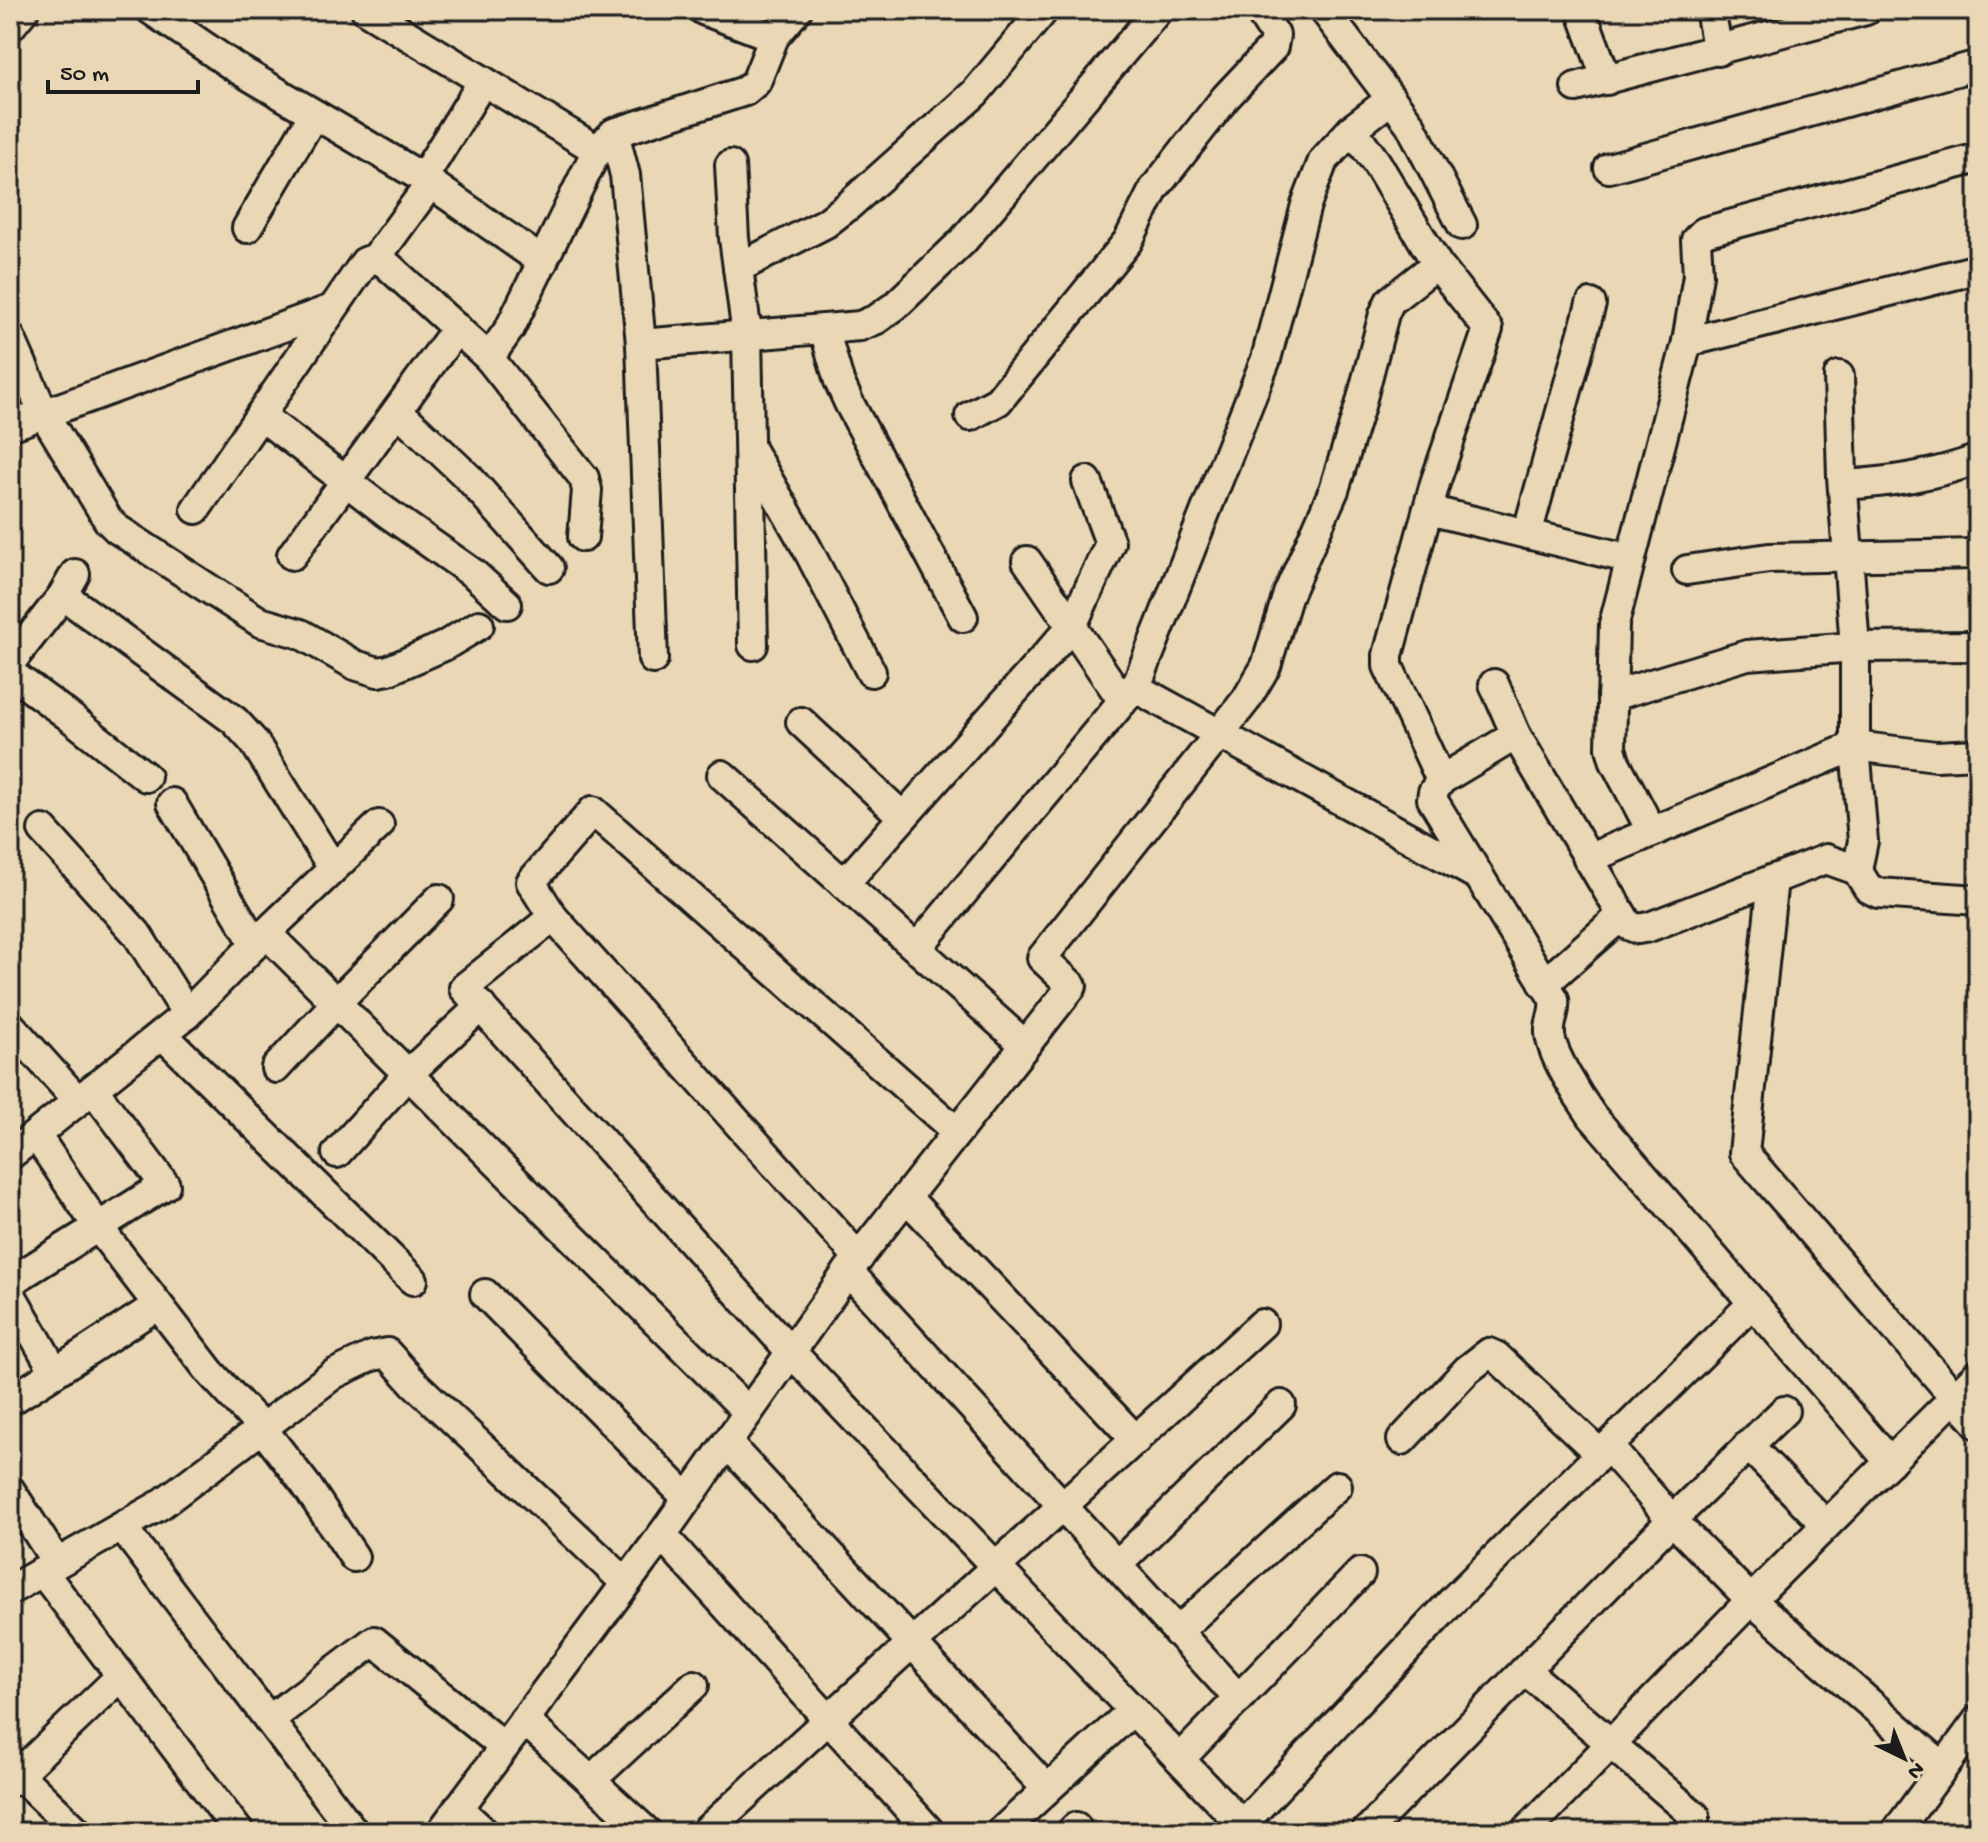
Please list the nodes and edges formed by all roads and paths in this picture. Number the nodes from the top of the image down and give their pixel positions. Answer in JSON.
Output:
{"nodes":[{"id":1,"x":24,"y":10,"type":"edge"},
{"id":2,"x":151,"y":10,"type":"edge"},
{"id":3,"x":366,"y":10,"type":"edge"},
{"id":4,"x":703,"y":10,"type":"edge"},
{"id":5,"x":797,"y":10,"type":"edge"},
{"id":6,"x":1044,"y":10,"type":"edge"},
{"id":7,"x":1158,"y":10,"type":"edge"},
{"id":8,"x":1259,"y":10,"type":"edge"},
{"id":9,"x":1324,"y":10,"type":"edge"},
{"id":10,"x":1581,"y":10,"type":"edge"},
{"id":11,"x":1710,"y":10,"type":"edge"},
{"id":12,"x":1866,"y":10,"type":"edge"},
{"id":13,"x":10,"y":27,"type":"edge"},
{"id":14,"x":774,"y":37,"type":"junction"},
{"id":15,"x":1718,"y":51,"type":"junction"},
{"id":16,"x":1978,"y":65,"type":"edge"},
{"id":17,"x":1607,"y":80,"type":"junction"},
{"id":18,"x":483,"y":81,"type":"junction"},
{"id":19,"x":1576,"y":87,"type":"dead end"},
{"id":20,"x":1390,"y":100,"type":"junction"},
{"id":21,"x":314,"y":114,"type":"junction"},
{"id":22,"x":1352,"y":129,"type":"junction"},
{"id":23,"x":606,"y":142,"type":"junction"},
{"id":24,"x":1978,"y":158,"type":"edge"},
{"id":25,"x":730,"y":165,"type":"dead end"},
{"id":26,"x":1609,"y":168,"type":"dead end"},
{"id":27,"x":426,"y":181,"type":"junction"},
{"id":28,"x":1462,"y":225,"type":"dead end"},
{"id":29,"x":247,"y":228,"type":"dead end"},
{"id":30,"x":376,"y":258,"type":"junction"},
{"id":31,"x":543,"y":262,"type":"junction"},
{"id":32,"x":1437,"y":264,"type":"junction"},
{"id":33,"x":738,"y":268,"type":"junction"},
{"id":34,"x":1978,"y":269,"type":"edge"},
{"id":35,"x":1591,"y":304,"type":"dead end"},
{"id":36,"x":332,"y":309,"type":"junction"},
{"id":37,"x":457,"y":328,"type":"junction"},
{"id":38,"x":824,"y":329,"type":"junction"},
{"id":39,"x":747,"y":335,"type":"junction"},
{"id":40,"x":10,"y":337,"type":"edge"},
{"id":41,"x":1687,"y":342,"type":"junction"},
{"id":42,"x":641,"y":344,"type":"junction"},
{"id":43,"x":489,"y":358,"type":"junction"},
{"id":44,"x":1839,"y":376,"type":"dead end"},
{"id":45,"x":398,"y":411,"type":"junction"},
{"id":46,"x":44,"y":414,"type":"junction"},
{"id":47,"x":260,"y":415,"type":"junction"},
{"id":48,"x":970,"y":416,"type":"dead end"},
{"id":49,"x":10,"y":426,"type":"edge"},
{"id":50,"x":749,"y":446,"type":"junction"},
{"id":51,"x":1978,"y":459,"type":"edge"},
{"id":52,"x":1087,"y":481,"type":"dead end"},
{"id":53,"x":346,"y":483,"type":"junction"},
{"id":54,"x":1843,"y":485,"type":"junction"},
{"id":55,"x":196,"y":509,"type":"dead end"},
{"id":56,"x":1428,"y":510,"type":"junction"},
{"id":57,"x":1527,"y":534,"type":"junction"},
{"id":58,"x":583,"y":537,"type":"dead end"},
{"id":59,"x":1978,"y":554,"type":"edge"},
{"id":60,"x":292,"y":555,"type":"dead end"},
{"id":61,"x":1850,"y":556,"type":"junction"},
{"id":62,"x":1631,"y":559,"type":"junction"},
{"id":63,"x":1027,"y":561,"type":"dead end"},
{"id":64,"x":549,"y":568,"type":"dead end"},
{"id":65,"x":1687,"y":570,"type":"dead end"},
{"id":66,"x":507,"y":604,"type":"dead end"},
{"id":67,"x":963,"y":617,"type":"dead end"},
{"id":68,"x":479,"y":625,"type":"dead end"},
{"id":69,"x":1072,"y":626,"type":"junction"},
{"id":70,"x":753,"y":645,"type":"dead end"},
{"id":71,"x":1978,"y":646,"type":"edge"},
{"id":72,"x":1855,"y":647,"type":"junction"},
{"id":73,"x":653,"y":659,"type":"dead end"},
{"id":74,"x":10,"y":663,"type":"edge"},
{"id":75,"x":871,"y":672,"type":"dead end"},
{"id":76,"x":10,"y":673,"type":"edge"},
{"id":77,"x":1494,"y":684,"type":"dead end"},
{"id":78,"x":1129,"y":694,"type":"junction"},
{"id":79,"x":1612,"y":696,"type":"junction"},
{"id":80,"x":801,"y":722,"type":"dead end"},
{"id":81,"x":1217,"y":734,"type":"junction"},
{"id":82,"x":1516,"y":735,"type":"junction"},
{"id":83,"x":1855,"y":746,"type":"junction"},
{"id":84,"x":1978,"y":754,"type":"edge"},
{"id":85,"x":722,"y":775,"type":"dead end"},
{"id":86,"x":146,"y":777,"type":"dead end"},
{"id":87,"x":1441,"y":780,"type":"junction"},
{"id":88,"x":172,"y":803,"type":"dead end"},
{"id":89,"x":903,"y":817,"type":"junction"},
{"id":90,"x":379,"y":825,"type":"dead end"},
{"id":91,"x":43,"y":830,"type":"dead end"},
{"id":92,"x":1652,"y":832,"type":"junction"},
{"id":93,"x":1588,"y":859,"type":"junction"},
{"id":94,"x":333,"y":868,"type":"junction"},
{"id":95,"x":1857,"y":870,"type":"junction"},
{"id":96,"x":1478,"y":875,"type":"junction"},
{"id":97,"x":1773,"y":879,"type":"junction"},
{"id":98,"x":844,"y":884,"type":"junction"},
{"id":99,"x":439,"y":899,"type":"dead end"},
{"id":100,"x":1978,"y":900,"type":"edge"},
{"id":101,"x":1622,"y":915,"type":"junction"},
{"id":102,"x":553,"y":917,"type":"junction"},
{"id":103,"x":260,"y":939,"type":"junction"},
{"id":104,"x":917,"y":948,"type":"junction"},
{"id":105,"x":1544,"y":984,"type":"junction"},
{"id":106,"x":336,"y":1003,"type":"junction"},
{"id":107,"x":481,"y":1006,"type":"junction"},
{"id":108,"x":187,"y":1014,"type":"junction"},
{"id":109,"x":10,"y":1025,"type":"edge"},
{"id":110,"x":162,"y":1034,"type":"junction"},
{"id":111,"x":1025,"y":1045,"type":"junction"},
{"id":112,"x":276,"y":1068,"type":"dead end"},
{"id":113,"x":408,"y":1074,"type":"junction"},
{"id":114,"x":86,"y":1095,"type":"junction"},
{"id":115,"x":957,"y":1132,"type":"junction"},
{"id":116,"x":36,"y":1135,"type":"junction"},
{"id":117,"x":337,"y":1153,"type":"dead end"},
{"id":118,"x":10,"y":1155,"type":"edge"},
{"id":119,"x":906,"y":1197,"type":"junction"},
{"id":120,"x":98,"y":1227,"type":"junction"},
{"id":121,"x":854,"y":1264,"type":"junction"},
{"id":122,"x":413,"y":1280,"type":"dead end"},
{"id":123,"x":10,"y":1282,"type":"edge"},
{"id":124,"x":10,"y":1293,"type":"edge"},
{"id":125,"x":485,"y":1294,"type":"dead end"},
{"id":126,"x":1752,"y":1304,"type":"junction"},
{"id":127,"x":158,"y":1305,"type":"junction"},
{"id":128,"x":1262,"y":1324,"type":"dead end"},
{"id":129,"x":791,"y":1352,"type":"junction"},
{"id":130,"x":55,"y":1372,"type":"junction"},
{"id":131,"x":1978,"y":1374,"type":"edge"},
{"id":132,"x":1954,"y":1397,"type":"junction"},
{"id":133,"x":10,"y":1401,"type":"edge"},
{"id":134,"x":1281,"y":1405,"type":"dead end"},
{"id":135,"x":1784,"y":1411,"type":"dead end"},
{"id":136,"x":748,"y":1412,"type":"junction"},
{"id":137,"x":1978,"y":1424,"type":"edge"},
{"id":138,"x":261,"y":1427,"type":"junction"},
{"id":139,"x":1136,"y":1440,"type":"junction"},
{"id":140,"x":1402,"y":1440,"type":"dead end"},
{"id":141,"x":727,"y":1443,"type":"junction"},
{"id":142,"x":1748,"y":1445,"type":"junction"},
{"id":143,"x":1604,"y":1450,"type":"junction"},
{"id":144,"x":1890,"y":1462,"type":"junction"},
{"id":145,"x":1337,"y":1486,"type":"dead end"},
{"id":146,"x":10,"y":1490,"type":"edge"},
{"id":147,"x":687,"y":1498,"type":"junction"},
{"id":148,"x":1063,"y":1507,"type":"junction"},
{"id":149,"x":1672,"y":1520,"type":"junction"},
{"id":150,"x":1826,"y":1525,"type":"junction"},
{"id":151,"x":122,"y":1527,"type":"junction"},
{"id":152,"x":662,"y":1535,"type":"junction"},
{"id":153,"x":354,"y":1557,"type":"dead end"},
{"id":154,"x":1117,"y":1565,"type":"junction"},
{"id":155,"x":995,"y":1566,"type":"junction"},
{"id":156,"x":50,"y":1567,"type":"junction"},
{"id":157,"x":1360,"y":1573,"type":"dead end"},
{"id":158,"x":626,"y":1583,"type":"junction"},
{"id":159,"x":10,"y":1590,"type":"edge"},
{"id":160,"x":1751,"y":1600,"type":"junction"},
{"id":161,"x":1177,"y":1632,"type":"junction"},
{"id":162,"x":911,"y":1643,"type":"junction"},
{"id":163,"x":1525,"y":1670,"type":"junction"},
{"id":164,"x":120,"y":1677,"type":"junction"},
{"id":165,"x":694,"y":1685,"type":"dead end"},
{"id":166,"x":1239,"y":1699,"type":"junction"},
{"id":167,"x":1133,"y":1710,"type":"junction"},
{"id":168,"x":828,"y":1719,"type":"junction"},
{"id":169,"x":269,"y":1720,"type":"junction"},
{"id":170,"x":524,"y":1720,"type":"junction"},
{"id":171,"x":1978,"y":1720,"type":"edge"},
{"id":172,"x":1609,"y":1744,"type":"junction"},
{"id":173,"x":504,"y":1747,"type":"junction"},
{"id":174,"x":1180,"y":1759,"type":"junction"},
{"id":175,"x":1942,"y":1766,"type":"junction"},
{"id":176,"x":14,"y":1778,"type":"edge"},
{"id":177,"x":591,"y":1780,"type":"junction"},
{"id":178,"x":1047,"y":1789,"type":"junction"},
{"id":179,"x":458,"y":1808,"type":"junction"},
{"id":180,"x":1695,"y":1816,"type":"dead end"},
{"id":181,"x":1242,"y":1830,"type":"edge"},
{"id":182,"x":78,"y":1832,"type":"edge"},
{"id":183,"x":239,"y":1832,"type":"edge"},
{"id":184,"x":354,"y":1832,"type":"edge"},
{"id":185,"x":441,"y":1832,"type":"edge"},
{"id":186,"x":484,"y":1832,"type":"edge"},
{"id":187,"x":647,"y":1832,"type":"edge"},
{"id":188,"x":705,"y":1832,"type":"edge"},
{"id":189,"x":930,"y":1832,"type":"edge"},
{"id":190,"x":1001,"y":1832,"type":"edge"},
{"id":191,"x":1366,"y":1832,"type":"edge"},
{"id":192,"x":1525,"y":1832,"type":"edge"},
{"id":193,"x":1896,"y":1832,"type":"edge"}],
"edges":[{"from":1,"to":13,"type":"street"},
{"from":2,"to":21,"type":"street"},
{"from":3,"to":18,"type":"street"},
{"from":4,"to":14,"type":"street"},
{"from":5,"to":14,"type":"street"},
{"from":6,"to":33,"type":"street"},
{"from":7,"to":38,"type":"street"},
{"from":8,"to":48,"type":"street"},
{"from":9,"to":20,"type":"street"},
{"from":10,"to":17,"type":"street"},
{"from":11,"to":15,"type":"street"},
{"from":12,"to":15,"type":"street"},
{"from":14,"to":23,"type":"street"},
{"from":15,"to":17,"type":"street"},
{"from":16,"to":26,"type":"street"},
{"from":17,"to":19,"type":"street"},
{"from":18,"to":23,"type":"street"},
{"from":18,"to":27,"type":"street"},
{"from":20,"to":22,"type":"street"},
{"from":20,"to":28,"type":"street"},
{"from":21,"to":27,"type":"street"},
{"from":21,"to":29,"type":"street"},
{"from":22,"to":32,"type":"street"},
{"from":22,"to":78,"type":"street"},
{"from":23,"to":31,"type":"street"},
{"from":23,"to":42,"type":"street"},
{"from":24,"to":41,"type":"street"},
{"from":25,"to":33,"type":"street"},
{"from":27,"to":30,"type":"street"},
{"from":27,"to":31,"type":"street"},
{"from":30,"to":36,"type":"street"},
{"from":30,"to":37,"type":"street"},
{"from":31,"to":43,"type":"street"},
{"from":32,"to":56,"type":"street"},
{"from":32,"to":81,"type":"street"},
{"from":33,"to":39,"type":"street"},
{"from":34,"to":41,"type":"street"},
{"from":35,"to":57,"type":"street"},
{"from":36,"to":46,"type":"street"},
{"from":36,"to":47,"type":"street"},
{"from":37,"to":43,"type":"street"},
{"from":37,"to":45,"type":"street"},
{"from":38,"to":39,"type":"street"},
{"from":38,"to":67,"type":"street"},
{"from":39,"to":42,"type":"street"},
{"from":39,"to":50,"type":"street"},
{"from":40,"to":46,"type":"street"},
{"from":41,"to":62,"type":"street"},
{"from":42,"to":73,"type":"street"},
{"from":43,"to":58,"type":"street"},
{"from":44,"to":54,"type":"street"},
{"from":45,"to":53,"type":"street"},
{"from":45,"to":64,"type":"street"},
{"from":46,"to":49,"type":"street"},
{"from":46,"to":68,"type":"street"},
{"from":47,"to":53,"type":"street"},
{"from":47,"to":55,"type":"street"},
{"from":50,"to":70,"type":"street"},
{"from":50,"to":75,"type":"street"},
{"from":51,"to":54,"type":"street"},
{"from":52,"to":69,"type":"street"},
{"from":53,"to":60,"type":"street"},
{"from":53,"to":66,"type":"street"},
{"from":54,"to":61,"type":"street"},
{"from":56,"to":57,"type":"street"},
{"from":56,"to":87,"type":"street"},
{"from":57,"to":62,"type":"street"},
{"from":59,"to":61,"type":"street"},
{"from":61,"to":65,"type":"street"},
{"from":61,"to":72,"type":"street"},
{"from":62,"to":79,"type":"street"},
{"from":63,"to":69,"type":"street"},
{"from":69,"to":78,"type":"street"},
{"from":69,"to":89,"type":"street"},
{"from":71,"to":72,"type":"street"},
{"from":72,"to":79,"type":"street"},
{"from":72,"to":83,"type":"street"},
{"from":74,"to":94,"type":"street"},
{"from":76,"to":86,"type":"street"},
{"from":77,"to":82,"type":"street"},
{"from":78,"to":81,"type":"street"},
{"from":78,"to":104,"type":"street"},
{"from":79,"to":92,"type":"street"},
{"from":80,"to":89,"type":"street"},
{"from":81,"to":96,"type":"street"},
{"from":81,"to":111,"type":"street"},
{"from":82,"to":87,"type":"street"},
{"from":82,"to":93,"type":"street"},
{"from":83,"to":84,"type":"street"},
{"from":83,"to":92,"type":"street"},
{"from":83,"to":95,"type":"street"},
{"from":85,"to":98,"type":"street"},
{"from":87,"to":96,"type":"street"},
{"from":88,"to":103,"type":"street"},
{"from":89,"to":98,"type":"street"},
{"from":90,"to":94,"type":"street"},
{"from":91,"to":108,"type":"street"},
{"from":92,"to":93,"type":"street"},
{"from":93,"to":101,"type":"street"},
{"from":94,"to":103,"type":"street"},
{"from":95,"to":97,"type":"street"},
{"from":95,"to":100,"type":"street"},
{"from":96,"to":105,"type":"street"},
{"from":97,"to":101,"type":"street"},
{"from":97,"to":132,"type":"street"},
{"from":98,"to":104,"type":"street"},
{"from":99,"to":106,"type":"street"},
{"from":101,"to":105,"type":"street"},
{"from":102,"to":107,"type":"street"},
{"from":102,"to":115,"type":"street"},
{"from":102,"to":121,"type":"street"},
{"from":103,"to":106,"type":"street"},
{"from":103,"to":108,"type":"street"},
{"from":104,"to":111,"type":"street"},
{"from":105,"to":126,"type":"street"},
{"from":106,"to":112,"type":"street"},
{"from":106,"to":113,"type":"street"},
{"from":107,"to":113,"type":"street"},
{"from":107,"to":129,"type":"street"},
{"from":108,"to":110,"type":"street"},
{"from":109,"to":114,"type":"street"},
{"from":110,"to":114,"type":"street"},
{"from":110,"to":122,"type":"street"},
{"from":111,"to":115,"type":"street"},
{"from":113,"to":117,"type":"street"},
{"from":113,"to":136,"type":"street"},
{"from":114,"to":116,"type":"street"},
{"from":114,"to":120,"type":"street"},
{"from":115,"to":119,"type":"street"},
{"from":116,"to":118,"type":"street"},
{"from":116,"to":120,"type":"street"},
{"from":119,"to":121,"type":"street"},
{"from":119,"to":139,"type":"street"},
{"from":120,"to":123,"type":"street"},
{"from":120,"to":127,"type":"street"},
{"from":121,"to":129,"type":"street"},
{"from":121,"to":148,"type":"street"},
{"from":124,"to":130,"type":"street"},
{"from":125,"to":147,"type":"street"},
{"from":126,"to":143,"type":"street"},
{"from":126,"to":144,"type":"street"},
{"from":127,"to":130,"type":"street"},
{"from":127,"to":138,"type":"street"},
{"from":128,"to":139,"type":"street"},
{"from":129,"to":136,"type":"street"},
{"from":129,"to":155,"type":"street"},
{"from":130,"to":133,"type":"street"},
{"from":131,"to":132,"type":"street"},
{"from":132,"to":137,"type":"street"},
{"from":132,"to":144,"type":"street"},
{"from":134,"to":154,"type":"street"},
{"from":135,"to":142,"type":"street"},
{"from":136,"to":141,"type":"street"},
{"from":138,"to":151,"type":"street"},
{"from":138,"to":153,"type":"street"},
{"from":138,"to":158,"type":"street"},
{"from":139,"to":148,"type":"street"},
{"from":140,"to":143,"type":"street"},
{"from":141,"to":147,"type":"street"},
{"from":141,"to":162,"type":"street"},
{"from":142,"to":149,"type":"street"},
{"from":142,"to":150,"type":"street"},
{"from":143,"to":149,"type":"street"},
{"from":143,"to":181,"type":"street"},
{"from":144,"to":150,"type":"street"},
{"from":145,"to":161,"type":"street"},
{"from":146,"to":156,"type":"street"},
{"from":147,"to":152,"type":"street"},
{"from":148,"to":154,"type":"street"},
{"from":148,"to":155,"type":"street"},
{"from":149,"to":160,"type":"street"},
{"from":149,"to":163,"type":"street"},
{"from":150,"to":160,"type":"street"},
{"from":151,"to":156,"type":"street"},
{"from":151,"to":169,"type":"street"},
{"from":152,"to":158,"type":"street"},
{"from":152,"to":168,"type":"street"},
{"from":154,"to":161,"type":"street"},
{"from":155,"to":162,"type":"street"},
{"from":155,"to":167,"type":"street"},
{"from":156,"to":159,"type":"street"},
{"from":156,"to":164,"type":"street"},
{"from":157,"to":166,"type":"street"},
{"from":158,"to":170,"type":"street"},
{"from":160,"to":172,"type":"street"},
{"from":160,"to":175,"type":"street"},
{"from":161,"to":166,"type":"street"},
{"from":162,"to":168,"type":"street"},
{"from":162,"to":178,"type":"street"},
{"from":163,"to":172,"type":"street"},
{"from":163,"to":191,"type":"street"},
{"from":164,"to":176,"type":"street"},
{"from":164,"to":183,"type":"street"},
{"from":165,"to":177,"type":"street"},
{"from":166,"to":174,"type":"street"},
{"from":167,"to":174,"type":"street"},
{"from":167,"to":178,"type":"street"},
{"from":168,"to":188,"type":"street"},
{"from":168,"to":189,"type":"street"},
{"from":169,"to":173,"type":"street"},
{"from":169,"to":184,"type":"street"},
{"from":170,"to":173,"type":"street"},
{"from":170,"to":177,"type":"street"},
{"from":171,"to":175,"type":"street"},
{"from":172,"to":180,"type":"street"},
{"from":172,"to":192,"type":"street"},
{"from":173,"to":179,"type":"street"},
{"from":174,"to":181,"type":"street"},
{"from":175,"to":193,"type":"street"},
{"from":176,"to":182,"type":"street"},
{"from":177,"to":187,"type":"street"},
{"from":178,"to":190,"type":"street"},
{"from":179,"to":185,"type":"street"},
{"from":179,"to":186,"type":"street"}]}
